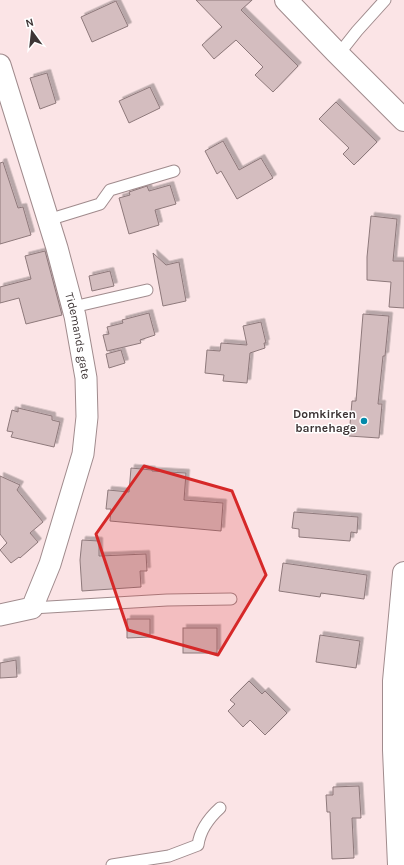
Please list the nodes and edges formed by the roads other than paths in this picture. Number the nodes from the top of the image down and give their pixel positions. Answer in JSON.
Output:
{"nodes":[{"id":1,"x":286,"y":0,"type":"edge"},
{"id":2,"x":385,"y":0,"type":"edge"},
{"id":3,"x":338,"y":55,"type":"junction"},
{"id":4,"x":0,"y":65,"type":"edge"},
{"id":5,"x":404,"y":120,"type":"edge"},
{"id":6,"x":174,"y":171,"type":"dead end"},
{"id":7,"x":48,"y":220,"type":"junction"},
{"id":8,"x":146,"y":290,"type":"dead end"},
{"id":9,"x":72,"y":307,"type":"junction"},
{"id":10,"x":404,"y":573,"type":"edge"},
{"id":11,"x":231,"y":599,"type":"dead end"},
{"id":12,"x":32,"y":608,"type":"junction"},
{"id":13,"x":0,"y":615,"type":"edge"},
{"id":14,"x":220,"y":808,"type":"dead end"},
{"id":15,"x":112,"y":865,"type":"edge"},
{"id":16,"x":400,"y":865,"type":"edge"}],
"edges":[{"from":1,"to":3,"type":"street"},
{"from":2,"to":3,"type":"lane"},
{"from":3,"to":5,"type":"street"},
{"from":4,"to":7,"type":"street","name":"Tidemands gate"},
{"from":6,"to":7,"type":"lane"},
{"from":7,"to":9,"type":"street","name":"Tidemands gate"},
{"from":8,"to":9,"type":"lane"},
{"from":9,"to":12,"type":"street","name":"Tidemands gate"},
{"from":10,"to":16,"type":"street"},
{"from":11,"to":12,"type":"lane"},
{"from":12,"to":13,"type":"street"},
{"from":14,"to":15,"type":"lane"}]}
